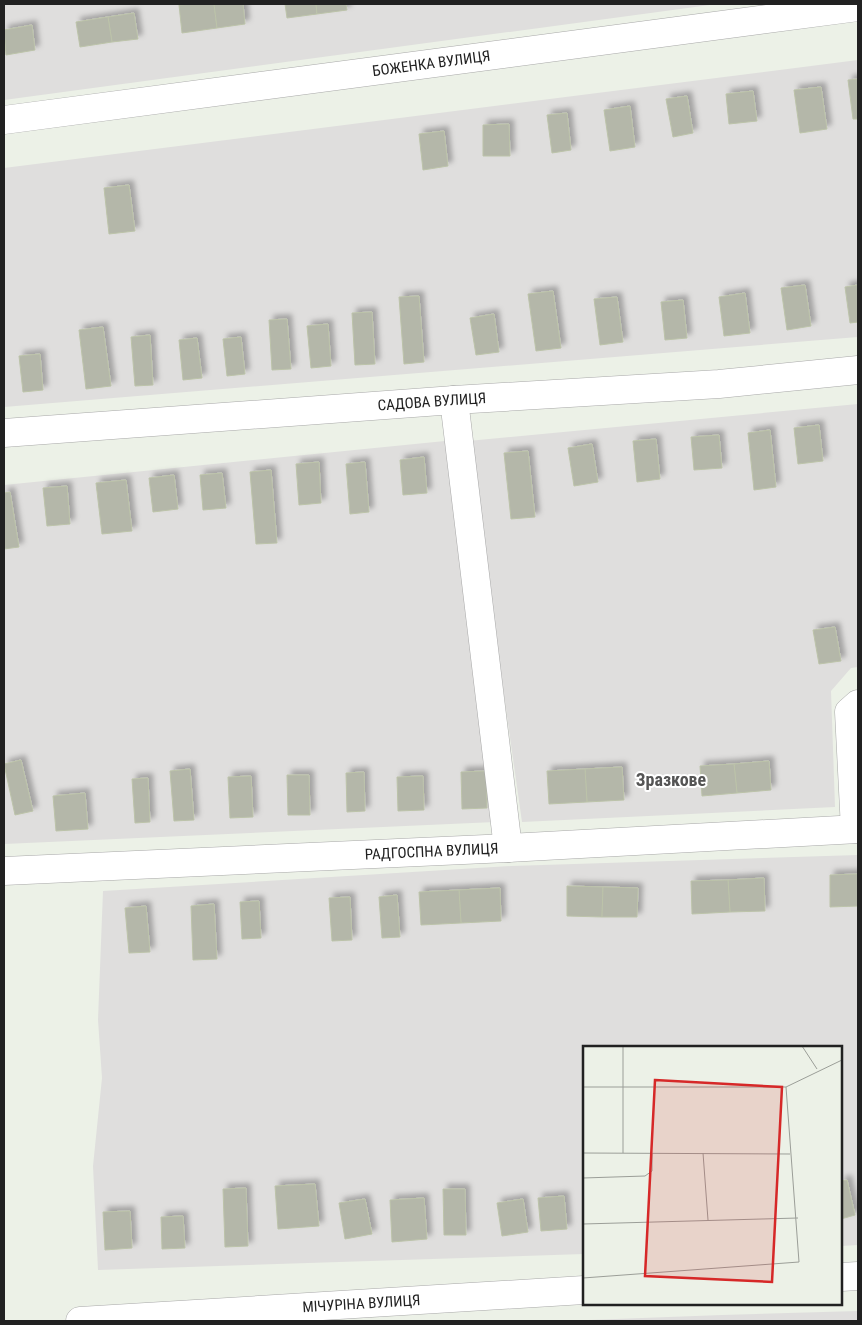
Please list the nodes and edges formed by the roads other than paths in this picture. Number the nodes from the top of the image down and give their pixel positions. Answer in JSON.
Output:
{"nodes":[{"id":1,"x":858,"y":8,"type":"edge"},
{"id":2,"x":4,"y":120,"type":"edge"},
{"id":3,"x":858,"y":370,"type":"edge"},
{"id":4,"x":454,"y":400,"type":"junction"},
{"id":5,"x":4,"y":433,"type":"edge"},
{"id":6,"x":858,"y":704,"type":"edge"},
{"id":7,"x":857,"y":829,"type":"edge"},
{"id":8,"x":508,"y":848,"type":"junction"},
{"id":9,"x":4,"y":871,"type":"edge"},
{"id":10,"x":858,"y":1276,"type":"edge"},
{"id":11,"x":842,"y":1277,"type":"edge"},
{"id":12,"x":583,"y":1290,"type":"edge"},
{"id":13,"x":80,"y":1321,"type":"edge"}],
"edges":[{"from":1,"to":2,"type":"street","name":"БОЖЕНКА ВУЛИЦЯ"},
{"from":3,"to":4,"type":"street","name":"САДОВА ВУЛИЦЯ"},
{"from":4,"to":5,"type":"street","name":"САДОВА ВУЛИЦЯ"},
{"from":4,"to":8,"type":"street"},
{"from":6,"to":7,"type":"street"},
{"from":7,"to":8,"type":"street","name":"РАДГОСПНА ВУЛИЦЯ"},
{"from":8,"to":9,"type":"street","name":"РАДГОСПНА ВУЛИЦЯ"},
{"from":10,"to":11,"type":"street"},
{"from":12,"to":13,"type":"street","name":"МІЧУРІНА ВУЛИЦЯ"}]}
